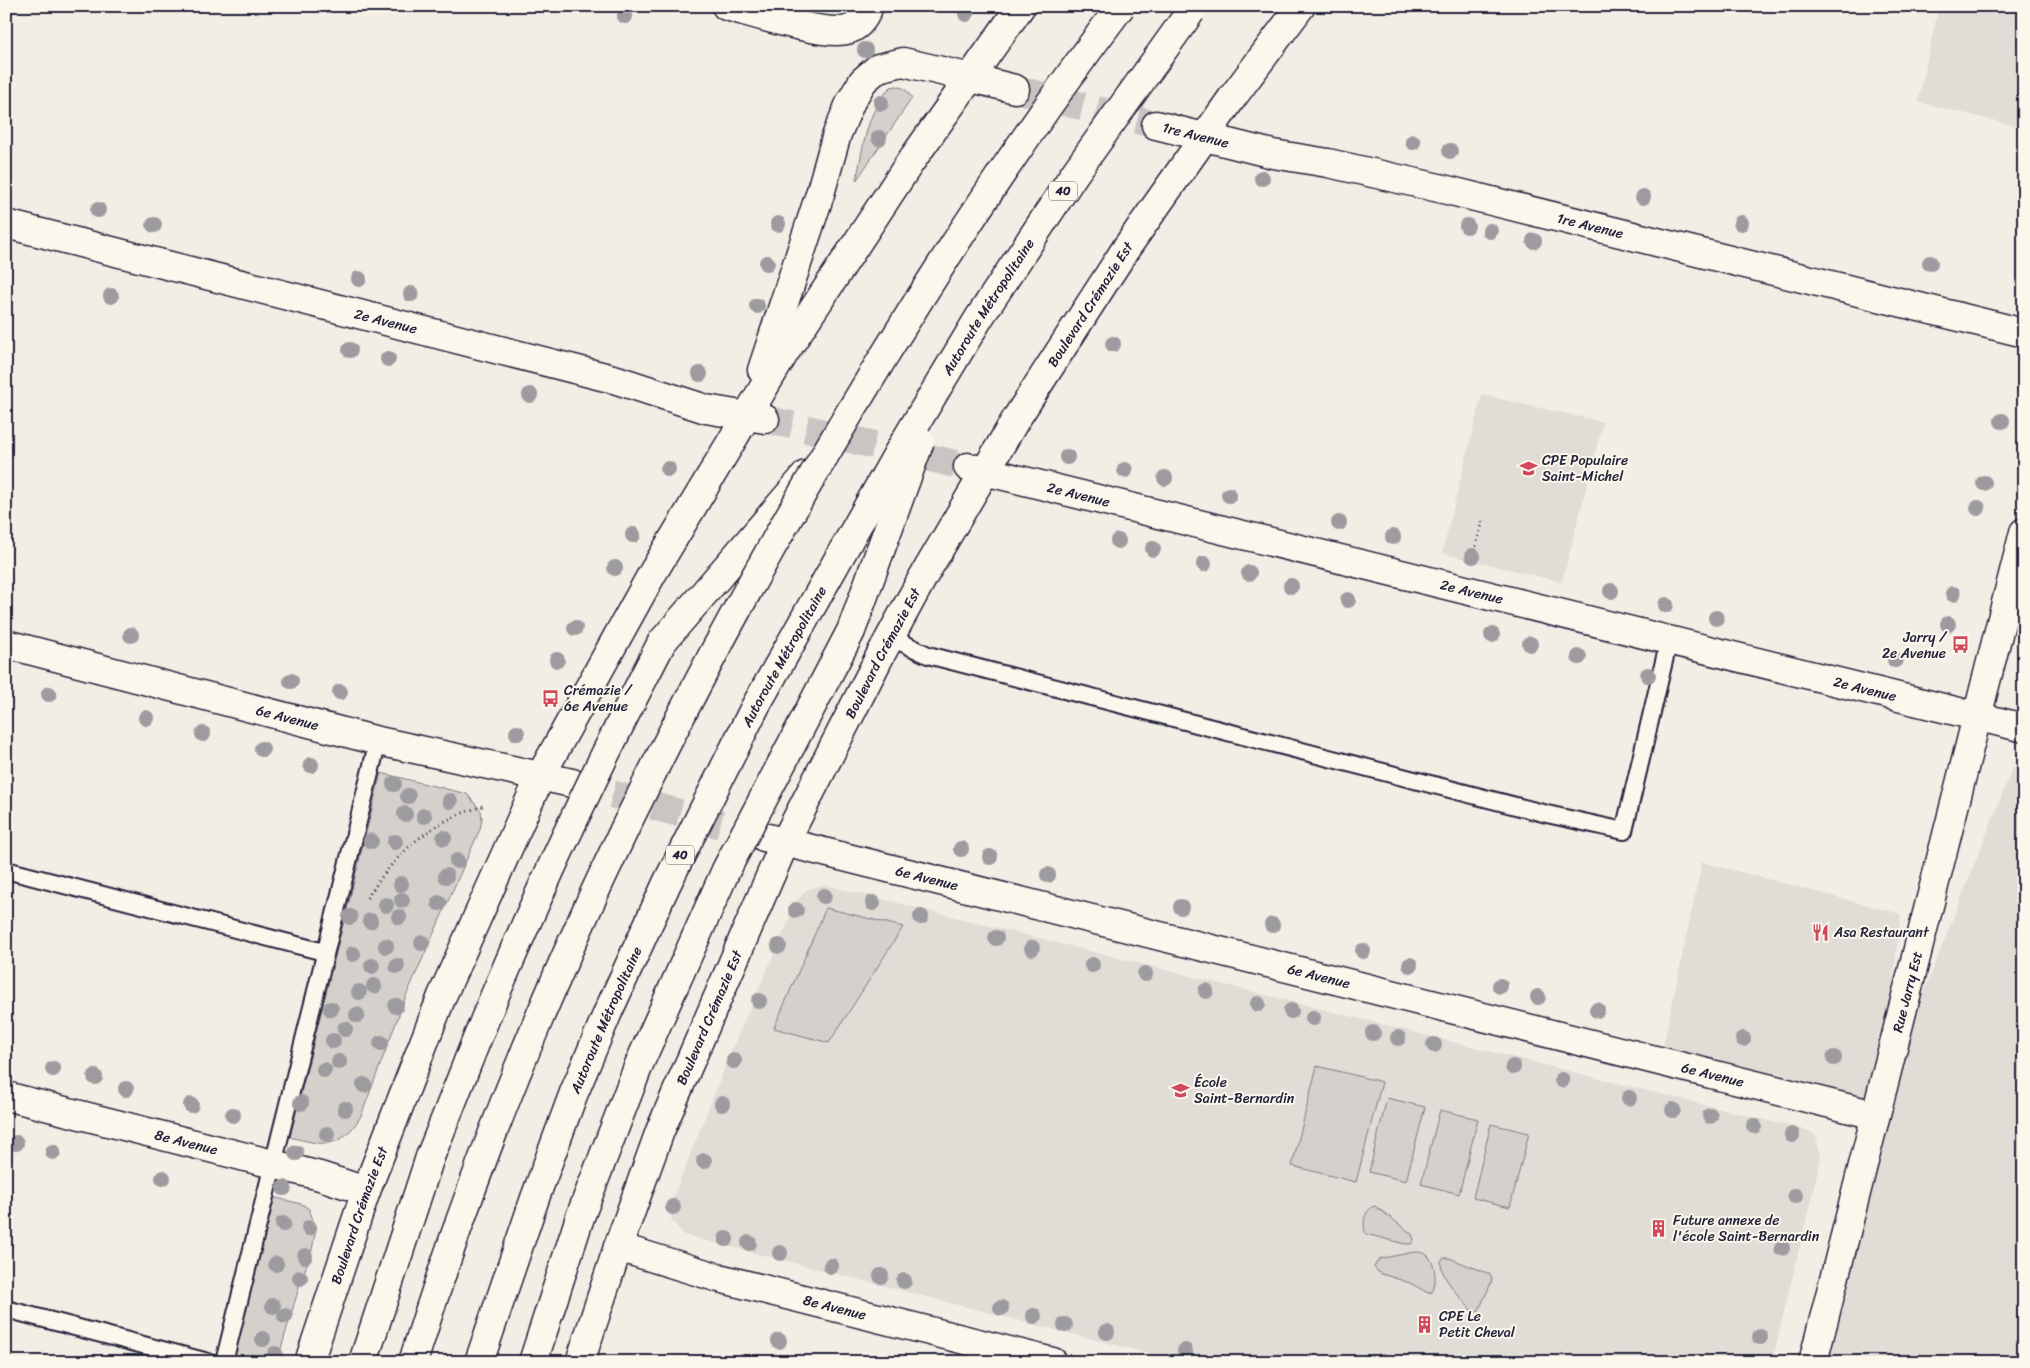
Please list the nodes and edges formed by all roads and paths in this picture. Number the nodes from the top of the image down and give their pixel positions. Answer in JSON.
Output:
{"nodes":[{"id":1,"x":726,"y":6,"type":"edge"},
{"id":2,"x":1020,"y":6,"type":"edge"},
{"id":3,"x":1121,"y":6,"type":"edge"},
{"id":4,"x":1195,"y":6,"type":"edge"},
{"id":5,"x":1301,"y":6,"type":"edge"},
{"id":6,"x":862,"y":17,"type":"edge"},
{"id":7,"x":971,"y":78,"type":"junction"},
{"id":8,"x":1016,"y":89,"type":"tunnel mouth"},
{"id":9,"x":1156,"y":125,"type":"tunnel mouth"},
{"id":10,"x":1205,"y":138,"type":"junction"},
{"id":11,"x":6,"y":224,"type":"edge"},
{"id":12,"x":2024,"y":333,"type":"edge"},
{"id":13,"x":944,"y":377,"type":"junction"},
{"id":14,"x":755,"y":417,"type":"junction"},
{"id":15,"x":828,"y":449,"type":"junction"},
{"id":16,"x":977,"y":469,"type":"junction"},
{"id":17,"x":1483,"y":520,"type":"dead end"},
{"id":18,"x":2024,"y":532,"type":"edge"},
{"id":19,"x":1471,"y":566,"type":"dead end"},
{"id":20,"x":890,"y":637,"type":"junction"},
{"id":21,"x":1669,"y":640,"type":"junction"},
{"id":22,"x":6,"y":644,"type":"edge"},
{"id":23,"x":1976,"y":716,"type":"junction"},
{"id":24,"x":2024,"y":728,"type":"edge"},
{"id":25,"x":378,"y":740,"type":"junction"},
{"id":26,"x":541,"y":775,"type":"junction"},
{"id":27,"x":572,"y":783,"type":"tunnel mouth"},
{"id":28,"x":483,"y":806,"type":"dead end"},
{"id":29,"x":774,"y":839,"type":"junction"},
{"id":30,"x":6,"y":870,"type":"edge"},
{"id":31,"x":365,"y":902,"type":"dead end"},
{"id":32,"x":324,"y":952,"type":"junction"},
{"id":33,"x":6,"y":1096,"type":"edge"},
{"id":34,"x":1876,"y":1115,"type":"junction"},
{"id":35,"x":272,"y":1165,"type":"junction"},
{"id":36,"x":366,"y":1192,"type":"junction"},
{"id":37,"x":618,"y":1247,"type":"junction"},
{"id":38,"x":6,"y":1309,"type":"edge"},
{"id":39,"x":208,"y":1362,"type":"edge"},
{"id":40,"x":224,"y":1362,"type":"edge"},
{"id":41,"x":309,"y":1362,"type":"edge"},
{"id":42,"x":363,"y":1362,"type":"edge"},
{"id":43,"x":414,"y":1362,"type":"edge"},
{"id":44,"x":479,"y":1362,"type":"edge"},
{"id":45,"x":533,"y":1362,"type":"edge"},
{"id":46,"x":580,"y":1362,"type":"edge"},
{"id":47,"x":1053,"y":1362,"type":"edge"},
{"id":48,"x":1813,"y":1362,"type":"edge"}],
"edges":[{"from":1,"to":6,"type":"main road"},
{"from":2,"to":7,"type":"main road","name":"Boulevard Crémazie Est"},
{"from":3,"to":15,"type":"main road","bridge":true},
{"from":4,"to":13,"type":"main road","name":"Autoroute Métropolitaine","number":"40","bridge":true},
{"from":5,"to":10,"type":"main road","name":"Boulevard Crémazie Est"},
{"from":7,"to":8,"type":"main road"},
{"from":7,"to":14,"type":"main road","name":"Boulevard Crémazie Est"},
{"from":7,"to":14,"type":"main road"},
{"from":9,"to":10,"type":"main road","name":"1re Avenue"},
{"from":10,"to":12,"type":"main road","name":"1re Avenue"},
{"from":10,"to":16,"type":"main road","name":"Boulevard Crémazie Est"},
{"from":11,"to":14,"type":"main road","name":"2e Avenue"},
{"from":13,"to":44,"type":"main road","name":"Autoroute Métropolitaine","number":"40","bridge":true},
{"from":13,"to":45,"type":"main road","bridge":true},
{"from":14,"to":26,"type":"main road","name":"Boulevard Crémazie Est"},
{"from":15,"to":42,"type":"main road","bridge":true},
{"from":15,"to":43,"type":"main road","bridge":true},
{"from":16,"to":20,"type":"main road","name":"Boulevard Crémazie Est"},
{"from":16,"to":21,"type":"main road","name":"2e Avenue"},
{"from":17,"to":19,"type":"path"},
{"from":18,"to":23,"type":"main road","name":"Rue Jarry Est"},
{"from":20,"to":21,"type":"lane"},
{"from":20,"to":29,"type":"main road","name":"Boulevard Crémazie Est"},
{"from":21,"to":23,"type":"main road","name":"2e Avenue"},
{"from":22,"to":25,"type":"main road","name":"6e Avenue"},
{"from":23,"to":24,"type":"main road","name":"2e Avenue"},
{"from":23,"to":34,"type":"main road","name":"Rue Jarry Est"},
{"from":25,"to":26,"type":"main road","name":"6e Avenue"},
{"from":25,"to":32,"type":"lane"},
{"from":26,"to":27,"type":"main road","name":"6e Avenue"},
{"from":26,"to":36,"type":"main road","name":"Boulevard Crémazie Est"},
{"from":28,"to":31,"type":"path"},
{"from":29,"to":34,"type":"main road","name":"6e Avenue"},
{"from":29,"to":37,"type":"main road","name":"Boulevard Crémazie Est"},
{"from":30,"to":32,"type":"lane"},
{"from":32,"to":35,"type":"lane"},
{"from":33,"to":35,"type":"main road","name":"8e Avenue"},
{"from":34,"to":48,"type":"main road","name":"Rue Jarry Est"},
{"from":35,"to":36,"type":"main road","name":"8e Avenue"},
{"from":35,"to":40,"type":"lane"},
{"from":36,"to":41,"type":"main road","name":"Boulevard Crémazie Est"},
{"from":37,"to":46,"type":"main road","name":"Boulevard Crémazie Est"},
{"from":37,"to":47,"type":"main road","name":"8e Avenue"},
{"from":38,"to":39,"type":"lane"}]}
